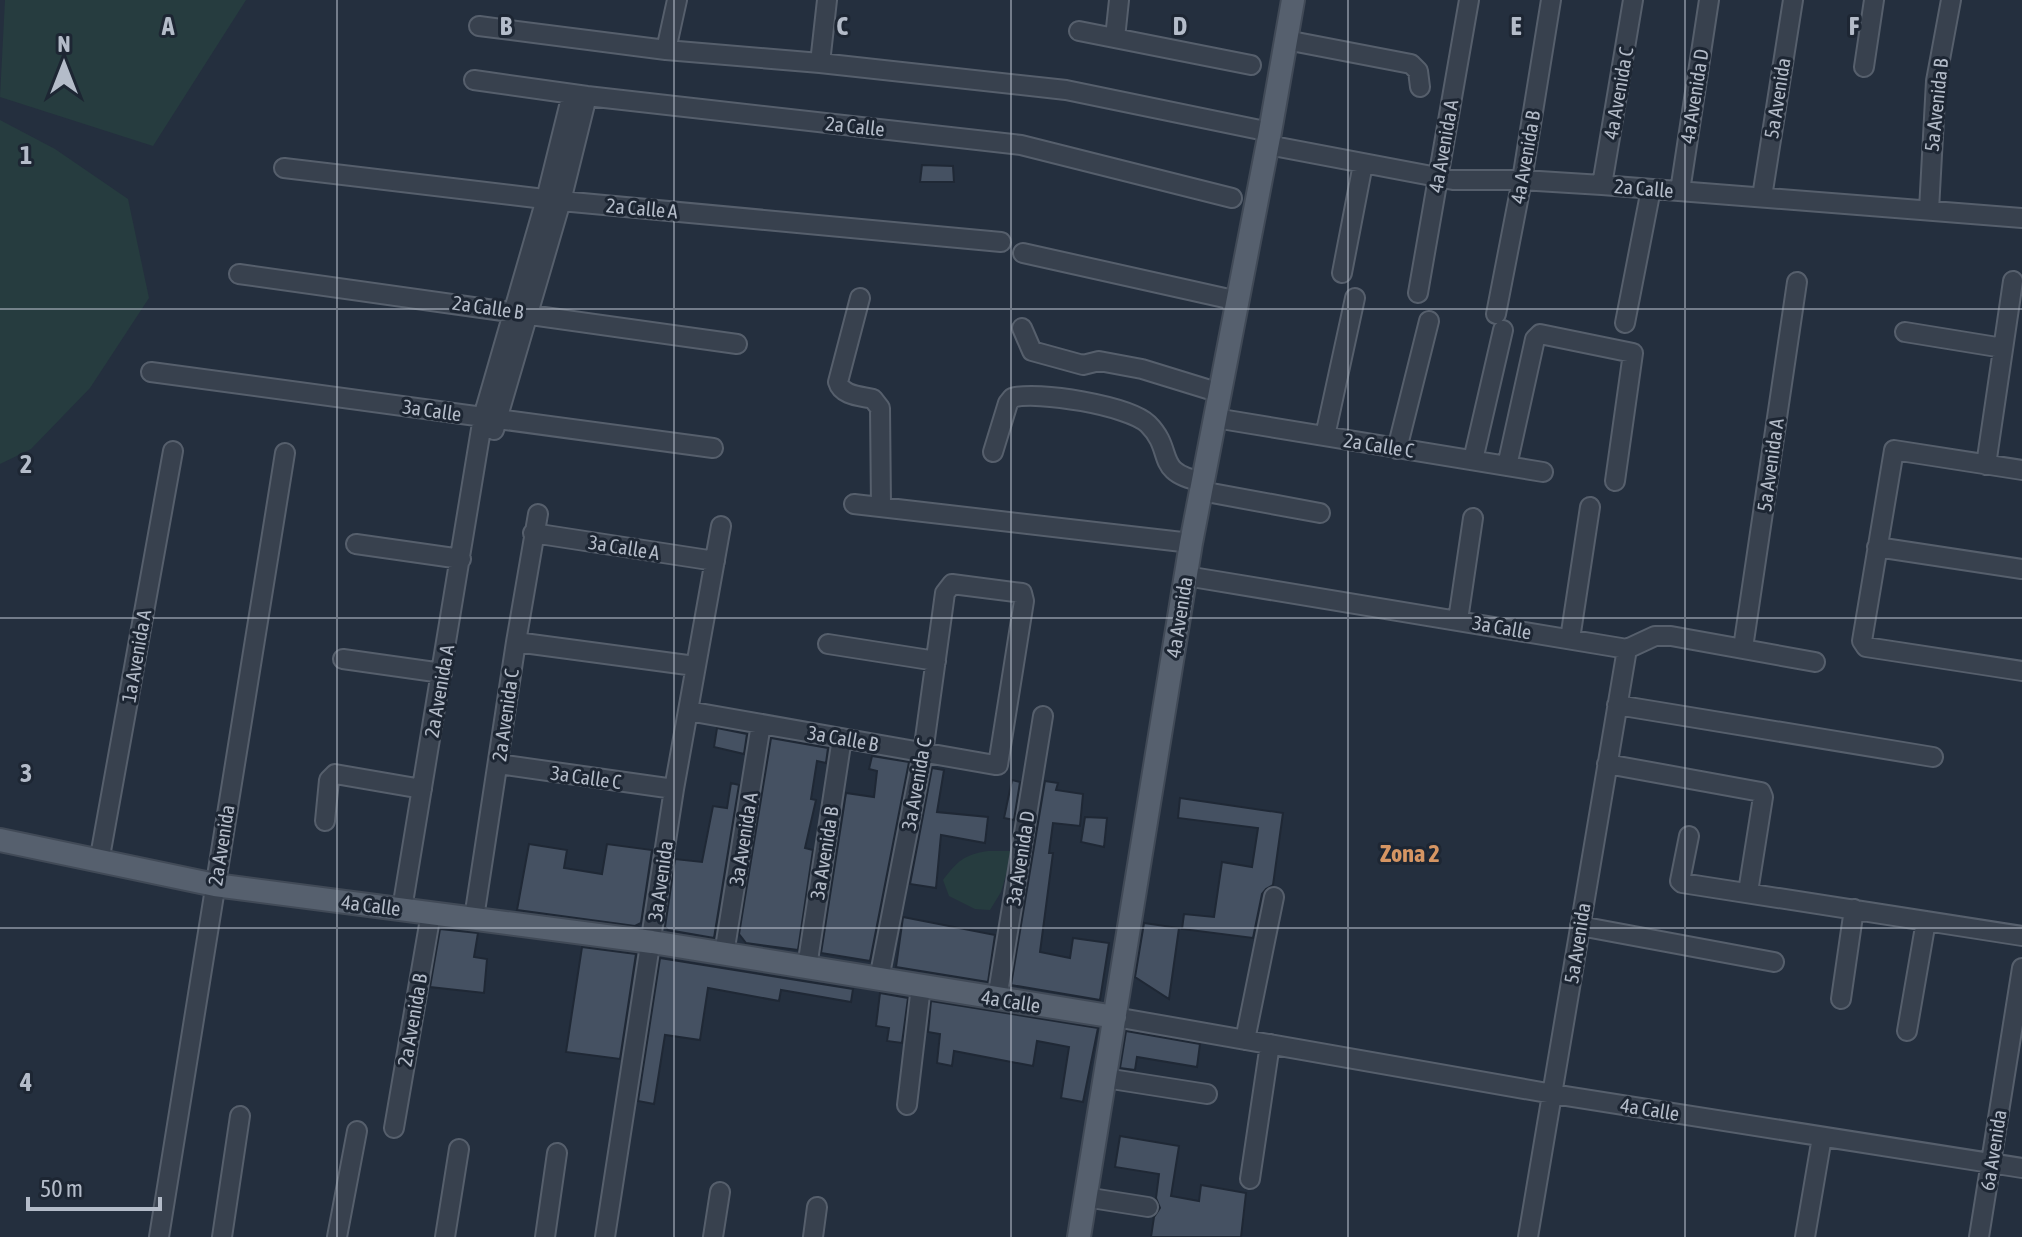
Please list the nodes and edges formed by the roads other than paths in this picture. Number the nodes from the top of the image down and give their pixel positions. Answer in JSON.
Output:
{"nodes":[{"id":1,"x":677,"y":0,"type":"edge"},
{"id":2,"x":827,"y":0,"type":"edge"},
{"id":3,"x":1119,"y":0,"type":"edge"},
{"id":4,"x":1293,"y":0,"type":"edge"},
{"id":5,"x":1469,"y":0,"type":"edge"},
{"id":6,"x":1551,"y":0,"type":"edge"},
{"id":7,"x":1633,"y":0,"type":"edge"},
{"id":8,"x":1709,"y":0,"type":"edge"},
{"id":9,"x":1793,"y":0,"type":"edge"},
{"id":10,"x":1874,"y":0,"type":"edge"},
{"id":11,"x":1951,"y":0,"type":"edge"},
{"id":12,"x":479,"y":26,"type":"dead end"},
{"id":13,"x":1079,"y":31,"type":"dead end"},
{"id":14,"x":1115,"y":38,"type":"junction"},
{"id":15,"x":1286,"y":40,"type":"junction"},
{"id":16,"x":666,"y":50,"type":"junction"},
{"id":17,"x":820,"y":63,"type":"junction"},
{"id":18,"x":1251,"y":65,"type":"dead end"},
{"id":19,"x":1864,"y":67,"type":"dead end"},
{"id":20,"x":474,"y":80,"type":"dead end"},
{"id":21,"x":1420,"y":87,"type":"dead end"},
{"id":22,"x":580,"y":95,"type":"junction"},
{"id":23,"x":1269,"y":139,"type":"junction"},
{"id":24,"x":1363,"y":164,"type":"junction"},
{"id":25,"x":284,"y":168,"type":"dead end"},
{"id":26,"x":1437,"y":178,"type":"junction"},
{"id":27,"x":1522,"y":180,"type":"junction"},
{"id":28,"x":1602,"y":185,"type":"junction"},
{"id":29,"x":1651,"y":189,"type":"junction"},
{"id":30,"x":1680,"y":191,"type":"junction"},
{"id":31,"x":1762,"y":197,"type":"junction"},
{"id":32,"x":1232,"y":198,"type":"dead end"},
{"id":33,"x":554,"y":200,"type":"junction"},
{"id":34,"x":1929,"y":210,"type":"junction"},
{"id":35,"x":2022,"y":218,"type":"edge"},
{"id":36,"x":1001,"y":242,"type":"dead end"},
{"id":37,"x":1023,"y":253,"type":"dead end"},
{"id":38,"x":1342,"y":273,"type":"dead end"},
{"id":39,"x":239,"y":274,"type":"dead end"},
{"id":40,"x":2013,"y":281,"type":"dead end"},
{"id":41,"x":1797,"y":282,"type":"dead end"},
{"id":42,"x":1418,"y":293,"type":"dead end"},
{"id":43,"x":860,"y":298,"type":"dead end"},
{"id":44,"x":1355,"y":298,"type":"dead end"},
{"id":45,"x":1238,"y":301,"type":"junction"},
{"id":46,"x":522,"y":312,"type":"junction"},
{"id":47,"x":1429,"y":321,"type":"dead end"},
{"id":48,"x":1625,"y":323,"type":"dead end"},
{"id":49,"x":1022,"y":328,"type":"dead end"},
{"id":50,"x":1905,"y":332,"type":"dead end"},
{"id":51,"x":737,"y":344,"type":"dead end"},
{"id":52,"x":2003,"y":348,"type":"junction"},
{"id":53,"x":151,"y":372,"type":"dead end"},
{"id":54,"x":1220,"y":393,"type":"junction"},
{"id":55,"x":491,"y":418,"type":"junction"},
{"id":56,"x":1215,"y":418,"type":"junction"},
{"id":57,"x":1325,"y":436,"type":"junction"},
{"id":58,"x":713,"y":448,"type":"dead end"},
{"id":59,"x":1397,"y":449,"type":"junction"},
{"id":60,"x":173,"y":451,"type":"dead end"},
{"id":61,"x":993,"y":452,"type":"dead end"},
{"id":62,"x":285,"y":453,"type":"dead end"},
{"id":63,"x":1473,"y":460,"type":"junction"},
{"id":64,"x":1986,"y":465,"type":"junction"},
{"id":65,"x":1507,"y":466,"type":"junction"},
{"id":66,"x":2022,"y":470,"type":"edge"},
{"id":67,"x":1543,"y":472,"type":"dead end"},
{"id":68,"x":1615,"y":481,"type":"dead end"},
{"id":69,"x":1202,"y":486,"type":"junction"},
{"id":70,"x":854,"y":504,"type":"dead end"},
{"id":71,"x":881,"y":507,"type":"junction"},
{"id":72,"x":1590,"y":507,"type":"dead end"},
{"id":73,"x":1320,"y":513,"type":"dead end"},
{"id":74,"x":538,"y":514,"type":"dead end"},
{"id":75,"x":1473,"y":518,"type":"dead end"},
{"id":76,"x":721,"y":526,"type":"dead end"},
{"id":77,"x":533,"y":533,"type":"junction"},
{"id":78,"x":1191,"y":543,"type":"junction"},
{"id":79,"x":356,"y":544,"type":"dead end"},
{"id":80,"x":1877,"y":547,"type":"junction"},
{"id":81,"x":461,"y":559,"type":"junction"},
{"id":82,"x":715,"y":561,"type":"junction"},
{"id":83,"x":2022,"y":569,"type":"edge"},
{"id":84,"x":1186,"y":576,"type":"junction"},
{"id":85,"x":1458,"y":620,"type":"junction"},
{"id":86,"x":1570,"y":639,"type":"junction"},
{"id":87,"x":516,"y":642,"type":"junction"},
{"id":88,"x":828,"y":644,"type":"dead end"},
{"id":89,"x":1743,"y":648,"type":"junction"},
{"id":90,"x":1627,"y":649,"type":"junction"},
{"id":91,"x":343,"y":659,"type":"dead end"},
{"id":92,"x":936,"y":661,"type":"junction"},
{"id":93,"x":1815,"y":662,"type":"dead end"},
{"id":94,"x":695,"y":666,"type":"junction"},
{"id":95,"x":2022,"y":671,"type":"edge"},
{"id":96,"x":442,"y":673,"type":"junction"},
{"id":97,"x":1617,"y":705,"type":"junction"},
{"id":98,"x":688,"y":711,"type":"junction"},
{"id":99,"x":1043,"y":716,"type":"dead end"},
{"id":100,"x":761,"y":724,"type":"junction"},
{"id":101,"x":842,"y":738,"type":"junction"},
{"id":102,"x":923,"y":753,"type":"junction"},
{"id":103,"x":1933,"y":757,"type":"dead end"},
{"id":104,"x":499,"y":764,"type":"junction"},
{"id":105,"x":1607,"y":764,"type":"junction"},
{"id":106,"x":998,"y":765,"type":"joint"},
{"id":107,"x":422,"y":789,"type":"junction"},
{"id":108,"x":674,"y":789,"type":"junction"},
{"id":109,"x":325,"y":821,"type":"dead end"},
{"id":110,"x":1689,"y":836,"type":"dead end"},
{"id":111,"x":0,"y":840,"type":"edge"},
{"id":112,"x":99,"y":862,"type":"junction"},
{"id":113,"x":215,"y":885,"type":"junction"},
{"id":114,"x":1748,"y":892,"type":"junction"},
{"id":115,"x":1274,"y":897,"type":"dead end"},
{"id":116,"x":402,"y":909,"type":"junction"},
{"id":117,"x":1854,"y":909,"type":"junction"},
{"id":118,"x":431,"y":913,"type":"junction"},
{"id":119,"x":474,"y":918,"type":"junction"},
{"id":120,"x":1926,"y":921,"type":"junction"},
{"id":121,"x":1580,"y":926,"type":"junction"},
{"id":122,"x":2022,"y":936,"type":"edge"},
{"id":123,"x":652,"y":942,"type":"junction"},
{"id":124,"x":724,"y":954,"type":"junction"},
{"id":125,"x":1774,"y":962,"type":"dead end"},
{"id":126,"x":807,"y":967,"type":"junction"},
{"id":127,"x":2022,"y":968,"type":"edge"},
{"id":128,"x":879,"y":979,"type":"junction"},
{"id":129,"x":921,"y":986,"type":"junction"},
{"id":130,"x":997,"y":999,"type":"junction"},
{"id":131,"x":1841,"y":999,"type":"dead end"},
{"id":132,"x":1115,"y":1017,"type":"junction"},
{"id":133,"x":1907,"y":1031,"type":"dead end"},
{"id":134,"x":1245,"y":1040,"type":"junction"},
{"id":135,"x":1270,"y":1044,"type":"junction"},
{"id":136,"x":1105,"y":1078,"type":"junction"},
{"id":137,"x":1207,"y":1094,"type":"dead end"},
{"id":138,"x":1553,"y":1094,"type":"junction"},
{"id":139,"x":907,"y":1105,"type":"dead end"},
{"id":140,"x":240,"y":1116,"type":"dead end"},
{"id":141,"x":394,"y":1128,"type":"dead end"},
{"id":142,"x":357,"y":1131,"type":"dead end"},
{"id":143,"x":1822,"y":1137,"type":"junction"},
{"id":144,"x":459,"y":1149,"type":"dead end"},
{"id":145,"x":557,"y":1153,"type":"dead end"},
{"id":146,"x":1991,"y":1164,"type":"junction"},
{"id":147,"x":2022,"y":1168,"type":"edge"},
{"id":148,"x":1250,"y":1179,"type":"dead end"},
{"id":149,"x":720,"y":1192,"type":"dead end"},
{"id":150,"x":1085,"y":1197,"type":"junction"},
{"id":151,"x":817,"y":1207,"type":"dead end"},
{"id":152,"x":1148,"y":1207,"type":"dead end"},
{"id":153,"x":159,"y":1237,"type":"edge"},
{"id":154,"x":222,"y":1237,"type":"edge"},
{"id":155,"x":337,"y":1237,"type":"edge"},
{"id":156,"x":445,"y":1237,"type":"edge"},
{"id":157,"x":545,"y":1237,"type":"edge"},
{"id":158,"x":605,"y":1237,"type":"edge"},
{"id":159,"x":713,"y":1237,"type":"edge"},
{"id":160,"x":813,"y":1237,"type":"edge"},
{"id":161,"x":1079,"y":1237,"type":"edge"},
{"id":162,"x":1528,"y":1237,"type":"edge"},
{"id":163,"x":1805,"y":1237,"type":"edge"},
{"id":164,"x":1979,"y":1237,"type":"edge"}],
"edges":[{"from":1,"to":16,"type":"street"},
{"from":2,"to":17,"type":"street"},
{"from":3,"to":14,"type":"street"},
{"from":4,"to":15,"type":"main road","name":"4a Avenida"},
{"from":5,"to":26,"type":"street","name":"4a Avenida A"},
{"from":6,"to":27,"type":"street","name":"4a Avenida B"},
{"from":7,"to":28,"type":"street","name":"4a Avenida C"},
{"from":8,"to":30,"type":"street","name":"4a Avenida D"},
{"from":9,"to":31,"type":"street","name":"5a Avenida"},
{"from":10,"to":19,"type":"street"},
{"from":11,"to":34,"type":"street","name":"5a Avenida B"},
{"from":12,"to":16,"type":"street","name":"2a Calle"},
{"from":13,"to":14,"type":"street"},
{"from":14,"to":18,"type":"street"},
{"from":15,"to":21,"type":"street"},
{"from":15,"to":23,"type":"main road","name":"4a Avenida"},
{"from":16,"to":17,"type":"street","name":"2a Calle"},
{"from":17,"to":23,"type":"street","name":"2a Calle"},
{"from":20,"to":22,"type":"street","name":"2a Calle"},
{"from":22,"to":32,"type":"street","name":"2a Calle"},
{"from":22,"to":33,"type":"street","name":"2a Avenida A"},
{"from":23,"to":24,"type":"street","name":"2a Calle"},
{"from":23,"to":45,"type":"main road","name":"4a Avenida"},
{"from":24,"to":26,"type":"street","name":"2a Calle"},
{"from":24,"to":38,"type":"street"},
{"from":25,"to":33,"type":"street","name":"2a Calle A"},
{"from":26,"to":27,"type":"street","name":"2a Calle"},
{"from":26,"to":42,"type":"street","name":"4a Avenida A"},
{"from":27,"to":28,"type":"street","name":"2a Calle"},
{"from":27,"to":63,"type":"street","name":"4a Avenida B"},
{"from":28,"to":29,"type":"street","name":"2a Calle"},
{"from":29,"to":30,"type":"street","name":"2a Calle"},
{"from":29,"to":48,"type":"street"},
{"from":30,"to":31,"type":"street","name":"2a Calle"},
{"from":31,"to":34,"type":"street","name":"2a Calle"},
{"from":33,"to":36,"type":"street","name":"2a Calle A"},
{"from":33,"to":46,"type":"street","name":"2a Avenida A"},
{"from":34,"to":35,"type":"street","name":"2a Calle"},
{"from":37,"to":45,"type":"street"},
{"from":39,"to":46,"type":"street","name":"2a Calle B"},
{"from":40,"to":52,"type":"street"},
{"from":41,"to":89,"type":"street","name":"5a Avenida A"},
{"from":43,"to":71,"type":"street"},
{"from":44,"to":57,"type":"street"},
{"from":45,"to":54,"type":"main road","name":"4a Avenida"},
{"from":46,"to":51,"type":"street","name":"2a Calle B"},
{"from":46,"to":55,"type":"street","name":"2a Avenida A"},
{"from":47,"to":59,"type":"street"},
{"from":49,"to":54,"type":"street"},
{"from":50,"to":52,"type":"street"},
{"from":52,"to":64,"type":"street"},
{"from":53,"to":55,"type":"street","name":"3a Calle"},
{"from":54,"to":56,"type":"main road","name":"4a Avenida"},
{"from":55,"to":58,"type":"street","name":"3a Calle"},
{"from":55,"to":81,"type":"street","name":"2a Avenida A"},
{"from":56,"to":57,"type":"street","name":"2a Calle C"},
{"from":56,"to":69,"type":"main road","name":"4a Avenida"},
{"from":57,"to":59,"type":"street","name":"2a Calle C"},
{"from":59,"to":63,"type":"street","name":"2a Calle C"},
{"from":60,"to":112,"type":"street","name":"1a Avenida A"},
{"from":61,"to":69,"type":"street"},
{"from":62,"to":113,"type":"street","name":"2a Avenida"},
{"from":63,"to":65,"type":"street","name":"2a Calle C"},
{"from":64,"to":66,"type":"street"},
{"from":64,"to":80,"type":"street"},
{"from":65,"to":67,"type":"street","name":"2a Calle C"},
{"from":65,"to":68,"type":"street"},
{"from":69,"to":73,"type":"street"},
{"from":69,"to":78,"type":"main road","name":"4a Avenida"},
{"from":70,"to":71,"type":"street"},
{"from":71,"to":78,"type":"street"},
{"from":72,"to":86,"type":"street"},
{"from":74,"to":77,"type":"street","name":"2a Avenida C"},
{"from":75,"to":85,"type":"street"},
{"from":76,"to":82,"type":"street","name":"3a Avenida"},
{"from":77,"to":82,"type":"street","name":"3a Calle A"},
{"from":77,"to":87,"type":"street","name":"2a Avenida C"},
{"from":78,"to":84,"type":"main road","name":"4a Avenida"},
{"from":79,"to":81,"type":"street"},
{"from":80,"to":83,"type":"street"},
{"from":80,"to":95,"type":"street"},
{"from":81,"to":96,"type":"street","name":"2a Avenida A"},
{"from":82,"to":94,"type":"street","name":"3a Avenida"},
{"from":84,"to":85,"type":"street","name":"3a Calle"},
{"from":84,"to":132,"type":"main road","name":"4a Avenida"},
{"from":85,"to":86,"type":"street","name":"3a Calle"},
{"from":86,"to":90,"type":"street","name":"3a Calle"},
{"from":87,"to":94,"type":"street"},
{"from":87,"to":104,"type":"street","name":"2a Avenida C"},
{"from":88,"to":92,"type":"street"},
{"from":89,"to":90,"type":"street","name":"3a Calle"},
{"from":89,"to":93,"type":"street","name":"3a Calle"},
{"from":90,"to":97,"type":"street","name":"5a Avenida"},
{"from":91,"to":96,"type":"street"},
{"from":92,"to":102,"type":"street","name":"3a Avenida C"},
{"from":92,"to":106,"type":"street","name":"3a Avenida C"},
{"from":94,"to":98,"type":"street","name":"3a Avenida"},
{"from":96,"to":107,"type":"street","name":"2a Avenida A"},
{"from":97,"to":103,"type":"street"},
{"from":97,"to":105,"type":"street","name":"5a Avenida"},
{"from":98,"to":100,"type":"street","name":"3a Calle B"},
{"from":98,"to":108,"type":"street","name":"3a Avenida"},
{"from":99,"to":130,"type":"street","name":"3a Avenida D"},
{"from":100,"to":101,"type":"street","name":"3a Calle B"},
{"from":100,"to":124,"type":"street","name":"3a Avenida A"},
{"from":101,"to":102,"type":"street","name":"3a Calle B"},
{"from":101,"to":126,"type":"street","name":"3a Avenida B"},
{"from":102,"to":106,"type":"street","name":"3a Calle B"},
{"from":102,"to":128,"type":"street","name":"3a Avenida C"},
{"from":104,"to":108,"type":"street","name":"3a Calle C"},
{"from":104,"to":119,"type":"street","name":"2a Avenida C"},
{"from":105,"to":114,"type":"street"},
{"from":105,"to":121,"type":"street","name":"5a Avenida"},
{"from":107,"to":109,"type":"street"},
{"from":107,"to":116,"type":"street","name":"2a Avenida A"},
{"from":108,"to":123,"type":"street","name":"3a Avenida"},
{"from":110,"to":114,"type":"street"},
{"from":111,"to":112,"type":"main road","name":"4a Calle"},
{"from":112,"to":113,"type":"main road","name":"4a Calle"},
{"from":113,"to":116,"type":"main road","name":"4a Calle"},
{"from":113,"to":153,"type":"street","name":"2a Avenida"},
{"from":114,"to":117,"type":"street"},
{"from":115,"to":134,"type":"street"},
{"from":116,"to":118,"type":"main road","name":"4a Calle"},
{"from":117,"to":120,"type":"street"},
{"from":117,"to":131,"type":"street"},
{"from":118,"to":119,"type":"main road","name":"4a Calle"},
{"from":118,"to":141,"type":"street","name":"2a Avenida B"},
{"from":119,"to":123,"type":"main road","name":"4a Calle"},
{"from":120,"to":122,"type":"street"},
{"from":120,"to":133,"type":"street"},
{"from":121,"to":125,"type":"street"},
{"from":121,"to":138,"type":"street","name":"5a Avenida"},
{"from":123,"to":124,"type":"main road","name":"4a Calle"},
{"from":123,"to":158,"type":"street","name":"3a Avenida"},
{"from":124,"to":126,"type":"main road","name":"4a Calle"},
{"from":126,"to":128,"type":"main road","name":"4a Calle"},
{"from":127,"to":146,"type":"street","name":"6a Avenida"},
{"from":128,"to":129,"type":"main road","name":"4a Calle"},
{"from":129,"to":130,"type":"main road","name":"4a Calle"},
{"from":129,"to":139,"type":"street"},
{"from":130,"to":132,"type":"main road","name":"4a Calle"},
{"from":132,"to":134,"type":"street","name":"4a Calle"},
{"from":132,"to":136,"type":"main road","name":"4a Avenida"},
{"from":134,"to":135,"type":"street","name":"4a Calle"},
{"from":135,"to":138,"type":"street","name":"4a Calle"},
{"from":135,"to":148,"type":"street"},
{"from":136,"to":137,"type":"street"},
{"from":136,"to":150,"type":"main road","name":"4a Avenida"},
{"from":138,"to":143,"type":"street","name":"4a Calle"},
{"from":138,"to":162,"type":"street","name":"5a Avenida"},
{"from":140,"to":154,"type":"street"},
{"from":142,"to":155,"type":"street"},
{"from":143,"to":146,"type":"street","name":"4a Calle"},
{"from":143,"to":163,"type":"street"},
{"from":144,"to":156,"type":"street"},
{"from":145,"to":157,"type":"street"},
{"from":146,"to":147,"type":"street","name":"4a Calle"},
{"from":146,"to":164,"type":"street","name":"6a Avenida"},
{"from":149,"to":159,"type":"street"},
{"from":150,"to":152,"type":"street"},
{"from":150,"to":161,"type":"main road","name":"4a Avenida"},
{"from":151,"to":160,"type":"street"}]}
